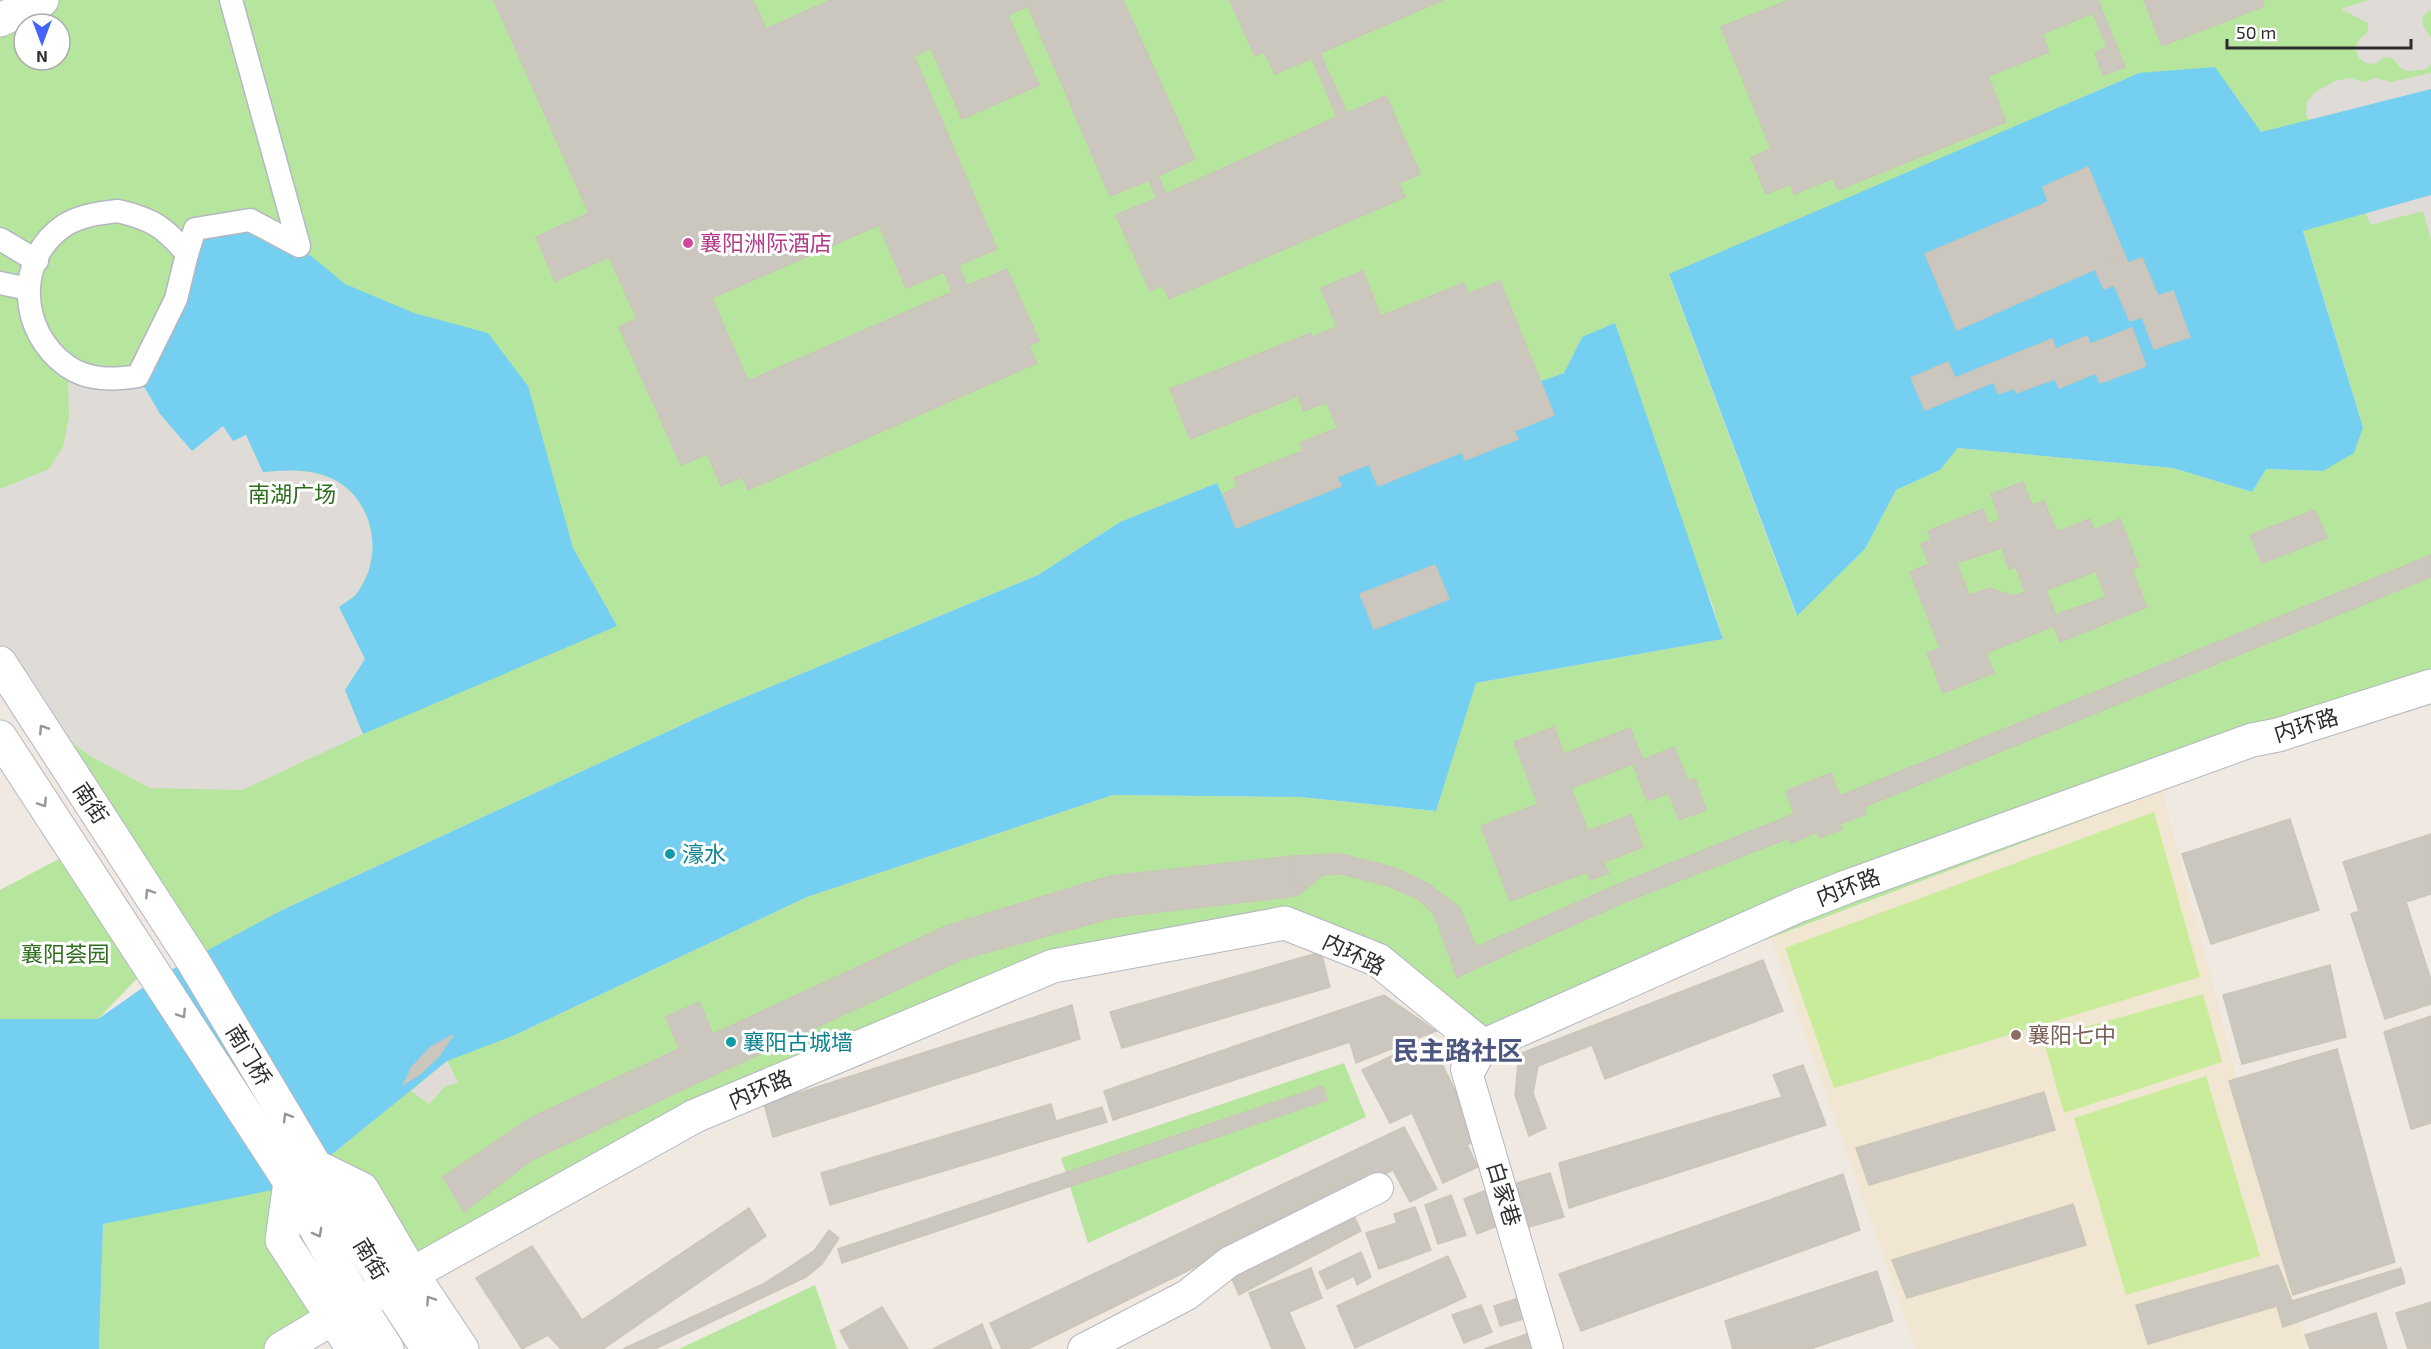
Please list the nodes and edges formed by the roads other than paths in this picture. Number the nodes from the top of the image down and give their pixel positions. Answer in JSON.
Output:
{"nodes":[{"id":1,"x":42,"y":0,"type":"edge"},
{"id":2,"x":231,"y":0,"type":"edge"},
{"id":3,"x":0,"y":20,"type":"edge"},
{"id":4,"x":0,"y":239,"type":"edge"},
{"id":5,"x":187,"y":254,"type":"junction"},
{"id":6,"x":37,"y":261,"type":"junction"},
{"id":7,"x":0,"y":283,"type":"edge"},
{"id":8,"x":29,"y":289,"type":"junction"},
{"id":9,"x":0,"y":663,"type":"edge"},
{"id":10,"x":2431,"y":686,"type":"edge"},
{"id":11,"x":0,"y":737,"type":"edge"},
{"id":12,"x":181,"y":942,"type":"joint"},
{"id":13,"x":150,"y":965,"type":"joint"},
{"id":14,"x":1484,"y":1046,"type":"junction"},
{"id":15,"x":303,"y":1175,"type":"junction"},
{"id":16,"x":1378,"y":1188,"type":"dead end"},
{"id":17,"x":400,"y":1281,"type":"junction"},
{"id":18,"x":345,"y":1311,"type":"junction"},
{"id":19,"x":282,"y":1349,"type":"edge"},
{"id":20,"x":353,"y":1349,"type":"edge"},
{"id":21,"x":387,"y":1349,"type":"edge"},
{"id":22,"x":429,"y":1349,"type":"edge"},
{"id":23,"x":462,"y":1349,"type":"edge"},
{"id":24,"x":1083,"y":1349,"type":"edge"},
{"id":25,"x":1548,"y":1349,"type":"edge"}],
"edges":[{"from":1,"to":3,"type":"street"},
{"from":2,"to":5,"type":"street"},
{"from":4,"to":6,"type":"street"},
{"from":5,"to":6,"type":"street"},
{"from":5,"to":8,"type":"street"},
{"from":6,"to":8,"type":"street"},
{"from":7,"to":8,"type":"street"},
{"from":12,"to":9,"type":"street","name":"南街","one_way":true},
{"from":10,"to":14,"type":"street","name":"内环路"},
{"from":11,"to":13,"type":"street","name":"南街","one_way":true},
{"from":15,"to":12,"type":"street","name":"南门桥","one_way":true},
{"from":13,"to":15,"type":"street","name":"南门桥","one_way":true},
{"from":14,"to":17,"type":"street","name":"内环路"},
{"from":14,"to":25,"type":"street","name":"白家巷"},
{"from":15,"to":17,"type":"street","name":"南街"},
{"from":15,"to":18,"type":"street","name":"南街","one_way":true},
{"from":16,"to":24,"type":"street"},
{"from":17,"to":18,"type":"street","name":"内环路"},
{"from":17,"to":22,"type":"street","name":"南街"},
{"from":23,"to":17,"type":"street","one_way":true},
{"from":18,"to":19,"type":"street","name":"内环路"},
{"from":18,"to":20,"type":"street"},
{"from":18,"to":21,"type":"street","name":"南街"}]}
